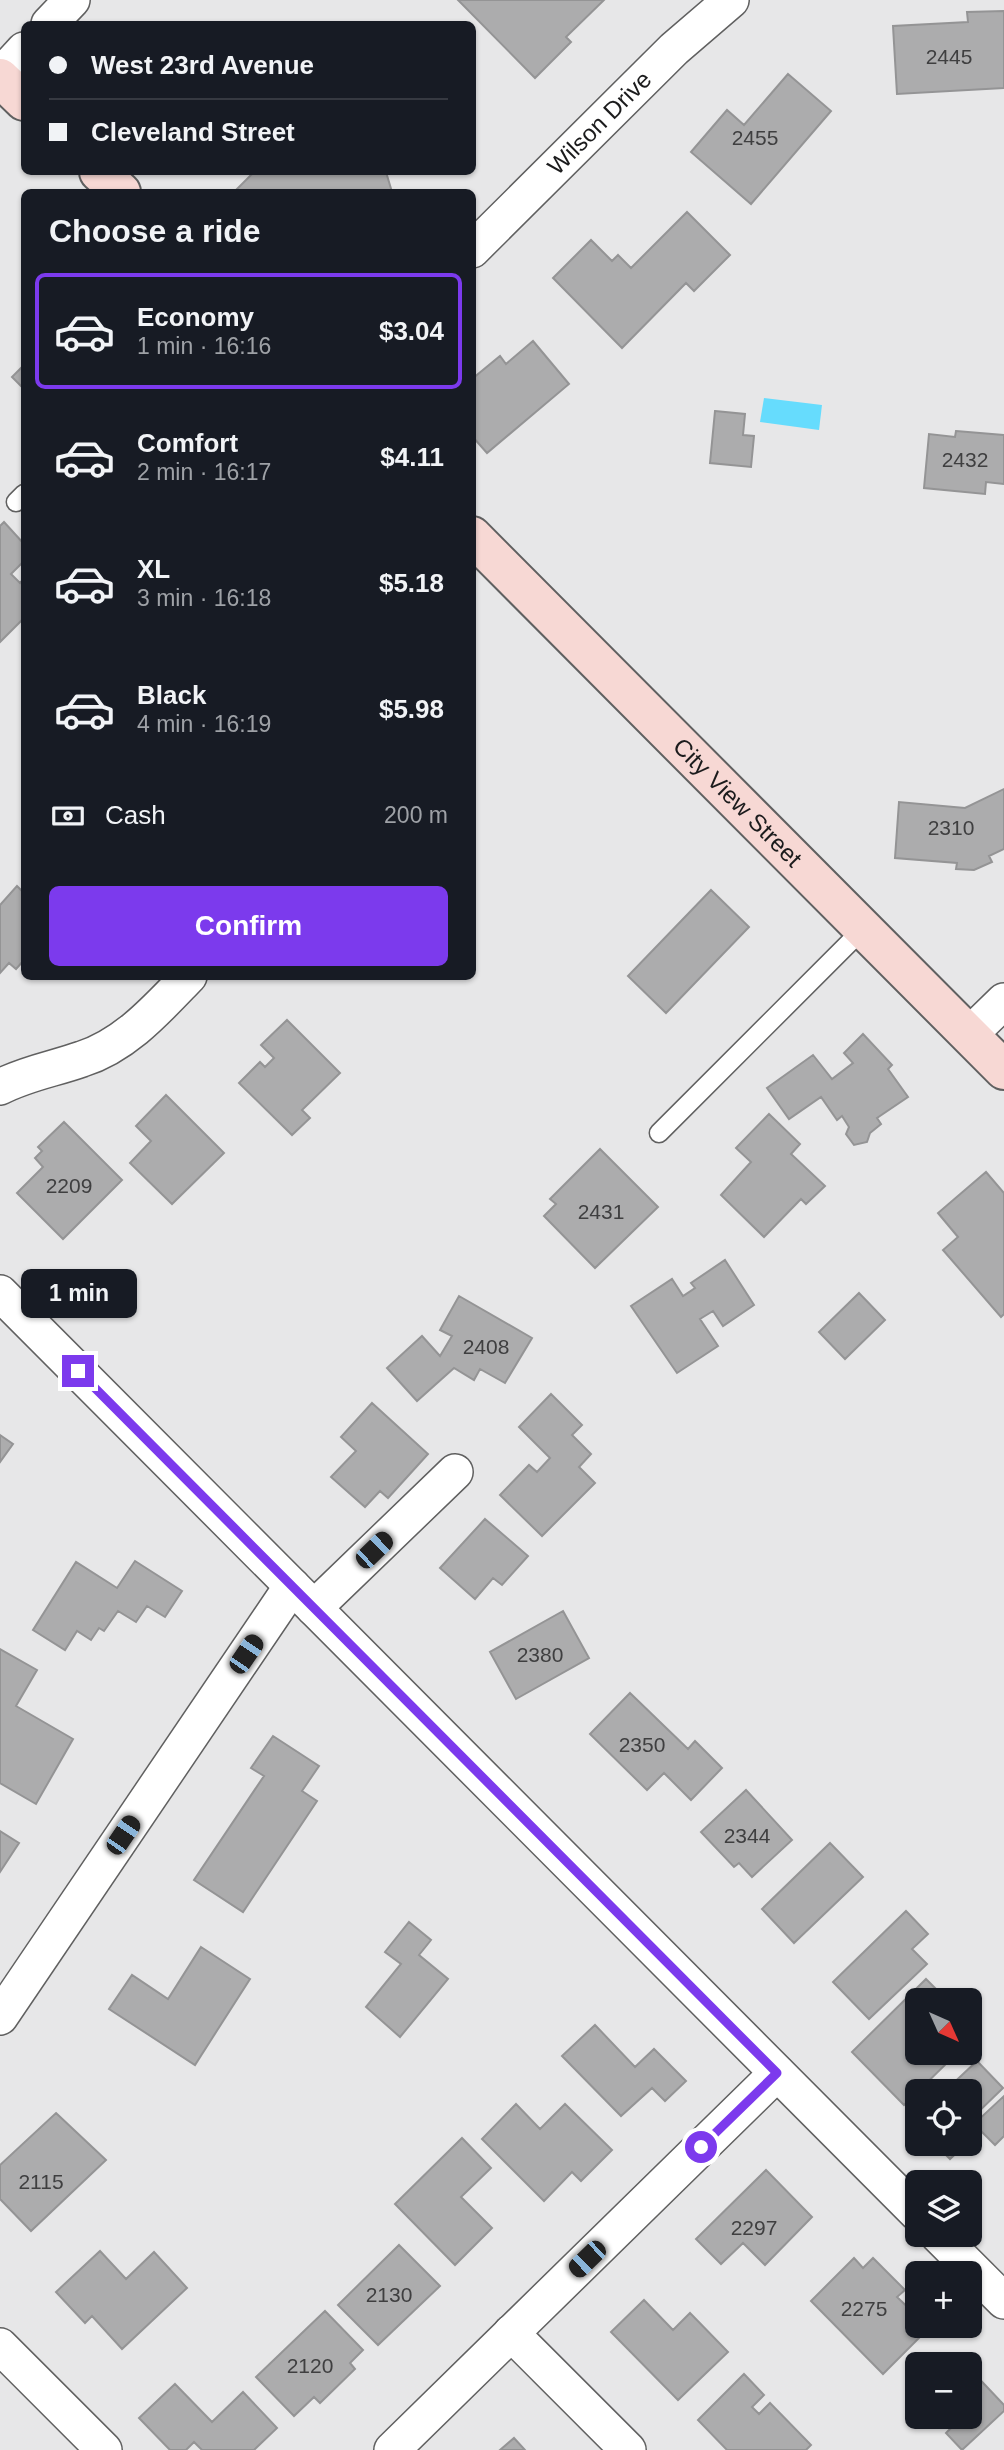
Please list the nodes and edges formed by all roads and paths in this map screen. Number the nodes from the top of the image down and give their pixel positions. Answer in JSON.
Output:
{"nodes":[{"id":1,"x":72,"y":0,"type":"edge"},
{"id":2,"x":732,"y":0,"type":"edge"},
{"id":3,"x":52,"y":21,"type":"edge"},
{"id":4,"x":21,"y":53,"type":"edge"},
{"id":5,"x":0,"y":77,"type":"edge"},
{"id":6,"x":21,"y":98,"type":"edge"},
{"id":7,"x":102,"y":175,"type":"edge"},
{"id":8,"x":118,"y":189,"type":"edge"},
{"id":9,"x":476,"y":246,"type":"edge"},
{"id":10,"x":476,"y":540,"type":"edge"},
{"id":11,"x":863,"y":929,"type":"junction"},
{"id":12,"x":185,"y":980,"type":"edge"},
{"id":13,"x":1004,"y":1000,"type":"edge"},
{"id":14,"x":970,"y":1035,"type":"junction"},
{"id":15,"x":1004,"y":1070,"type":"edge"},
{"id":16,"x":0,"y":1087,"type":"edge"},
{"id":17,"x":659,"y":1133,"type":"dead end"},
{"id":18,"x":0,"y":1293,"type":"edge"},
{"id":19,"x":455,"y":1472,"type":"dead end"},
{"id":20,"x":303,"y":1597,"type":"junction"},
{"id":21,"x":0,"y":2017,"type":"edge"},
{"id":22,"x":777,"y":2073,"type":"junction"},
{"id":23,"x":905,"y":2201,"type":"edge"},
{"id":24,"x":950,"y":2247,"type":"edge"},
{"id":25,"x":1004,"y":2301,"type":"edge"},
{"id":26,"x":511,"y":2333,"type":"junction"},
{"id":27,"x":0,"y":2346,"type":"edge"},
{"id":28,"x":104,"y":2450,"type":"edge"},
{"id":29,"x":392,"y":2450,"type":"edge"},
{"id":30,"x":628,"y":2450,"type":"edge"}],
"edges":[{"from":1,"to":3,"type":"street"},
{"from":2,"to":9,"type":"street","name":"Wilson Drive"},
{"from":4,"to":5,"type":"street"},
{"from":5,"to":6,"type":"street"},
{"from":7,"to":8,"type":"street"},
{"from":10,"to":11,"type":"street","name":"City View Street"},
{"from":11,"to":14,"type":"street","name":"City View Street"},
{"from":11,"to":17,"type":"lane"},
{"from":12,"to":16,"type":"street"},
{"from":13,"to":14,"type":"street"},
{"from":14,"to":15,"type":"street","name":"City View Street"},
{"from":18,"to":20,"type":"street"},
{"from":19,"to":20,"type":"street"},
{"from":20,"to":21,"type":"street"},
{"from":20,"to":22,"type":"street"},
{"from":22,"to":23,"type":"street"},
{"from":22,"to":26,"type":"street"},
{"from":24,"to":25,"type":"street"},
{"from":26,"to":29,"type":"street"},
{"from":26,"to":30,"type":"street"},
{"from":27,"to":28,"type":"street"}]}
